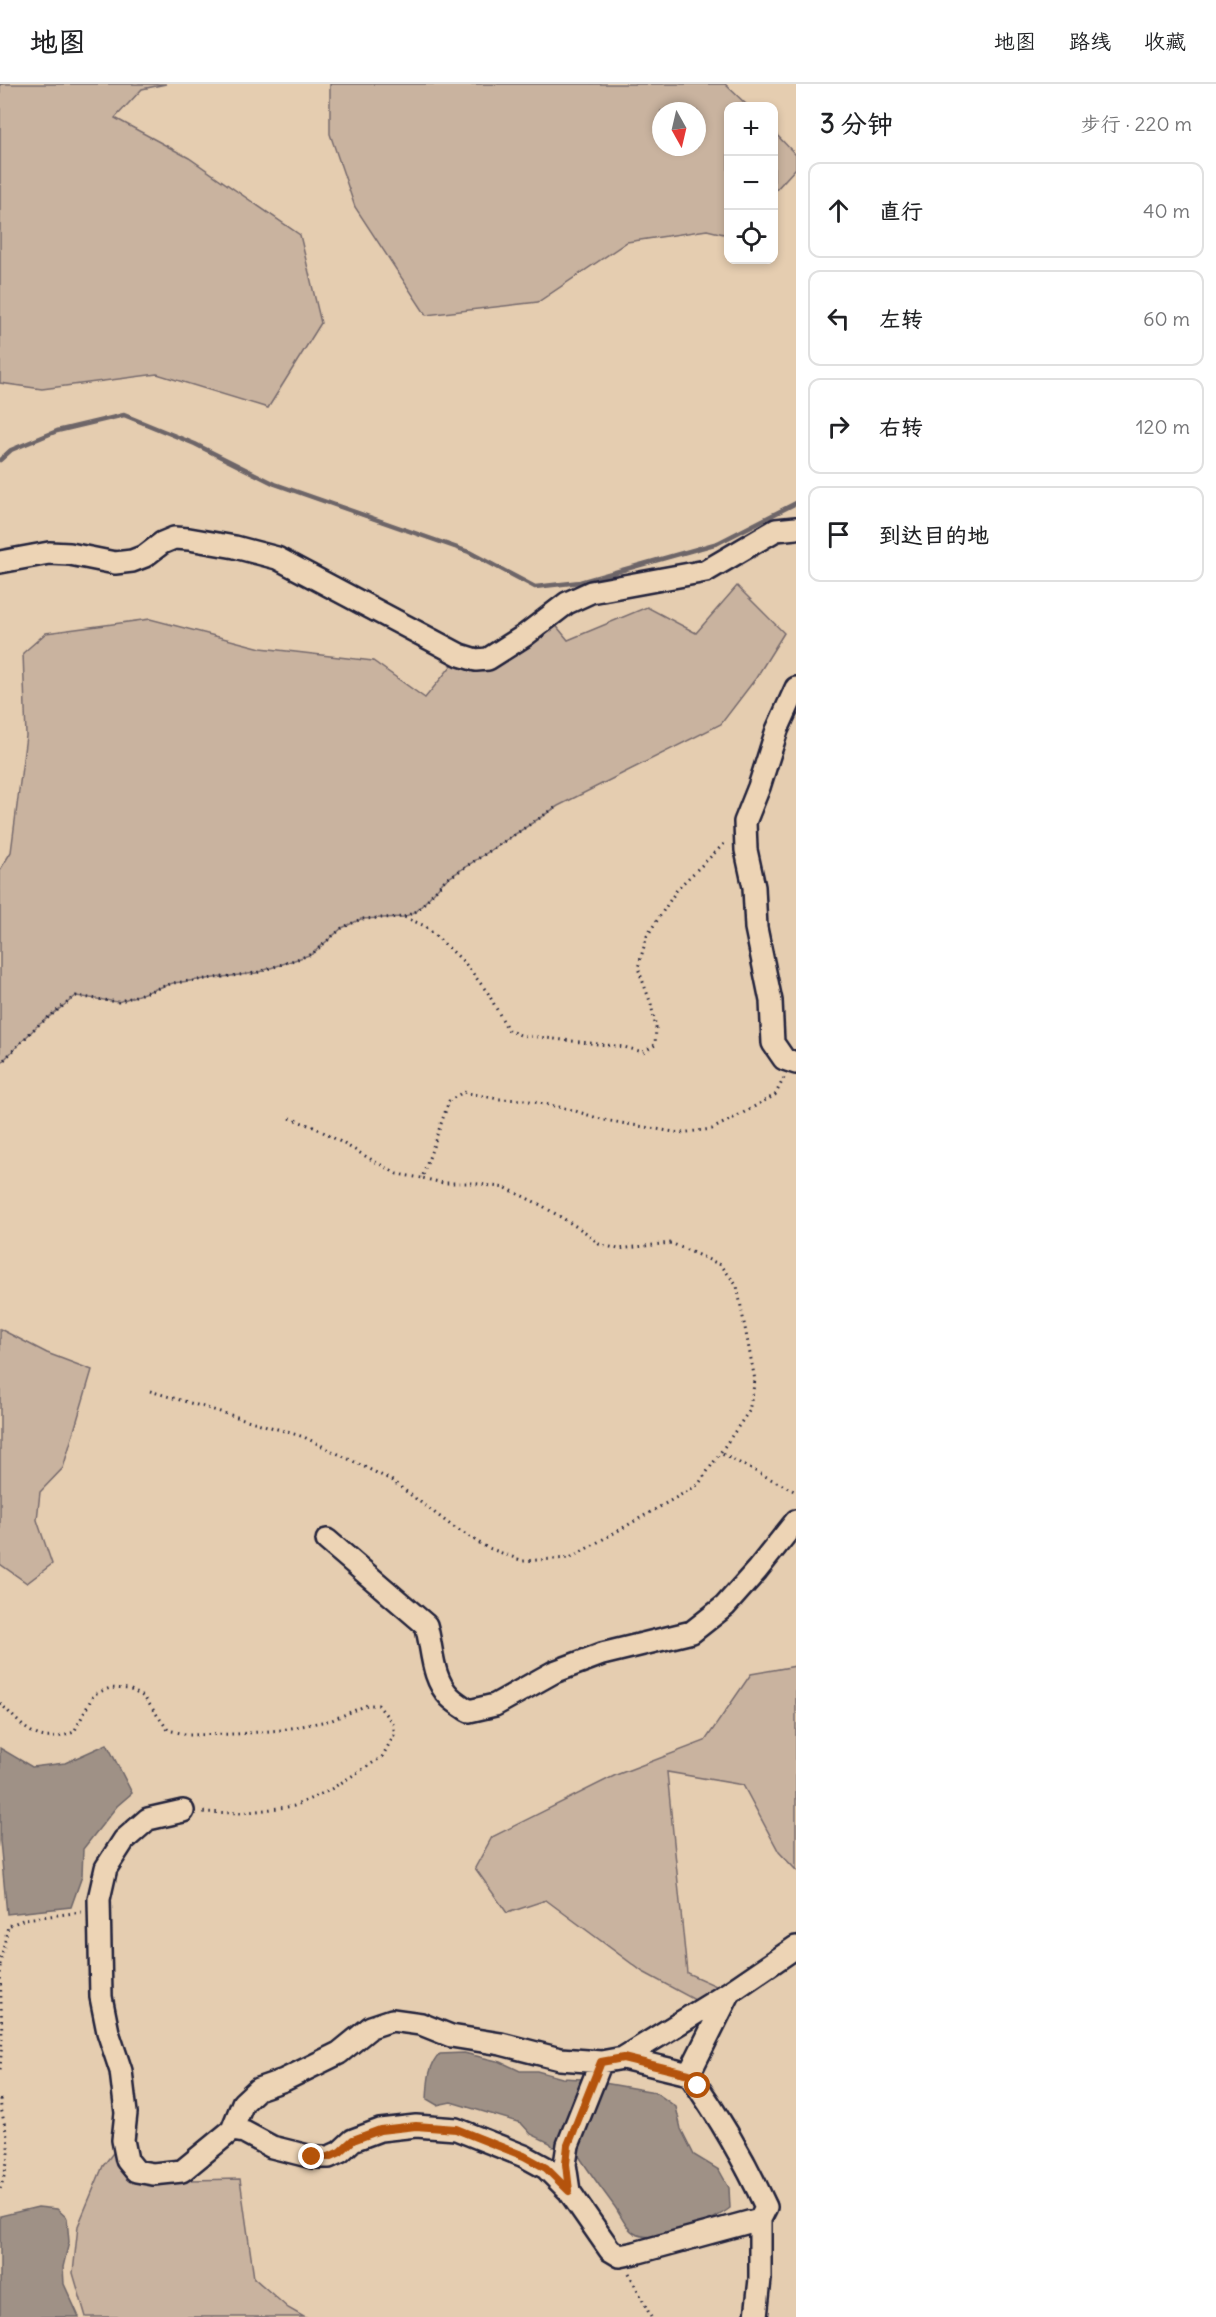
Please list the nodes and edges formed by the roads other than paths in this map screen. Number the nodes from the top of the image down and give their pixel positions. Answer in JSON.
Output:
{"nodes":[{"id":1,"x":796,"y":528,"type":"edge"},
{"id":2,"x":0,"y":562,"type":"edge"},
{"id":3,"x":796,"y":688,"type":"edge"},
{"id":4,"x":790,"y":1061,"type":"edge"},
{"id":5,"x":796,"y":1521,"type":"edge"},
{"id":6,"x":327,"y":1540,"type":"dead end"},
{"id":7,"x":183,"y":1811,"type":"road end"},
{"id":8,"x":796,"y":1947,"type":"edge"},
{"id":9,"x":730,"y":1992,"type":"junction"},
{"id":10,"x":623,"y":2058,"type":"junction"},
{"id":11,"x":601,"y":2062,"type":"junction"},
{"id":12,"x":689,"y":2074,"type":"junction"},
{"id":13,"x":232,"y":2130,"type":"junction"},
{"id":14,"x":569,"y":2191,"type":"junction"},
{"id":15,"x":760,"y":2219,"type":"junction"},
{"id":16,"x":756,"y":2317,"type":"edge"}],
"edges":[{"from":1,"to":2,"type":"street"},
{"from":3,"to":4,"type":"street"},
{"from":5,"to":6,"type":"street"},
{"from":7,"to":13,"type":"street"},
{"from":8,"to":9,"type":"street"},
{"from":9,"to":10,"type":"street"},
{"from":9,"to":12,"type":"street"},
{"from":10,"to":11,"type":"street"},
{"from":10,"to":12,"type":"street"},
{"from":11,"to":13,"type":"street"},
{"from":11,"to":14,"type":"street"},
{"from":12,"to":15,"type":"street"},
{"from":13,"to":14,"type":"street"},
{"from":14,"to":15,"type":"street"},
{"from":15,"to":16,"type":"street"}]}
